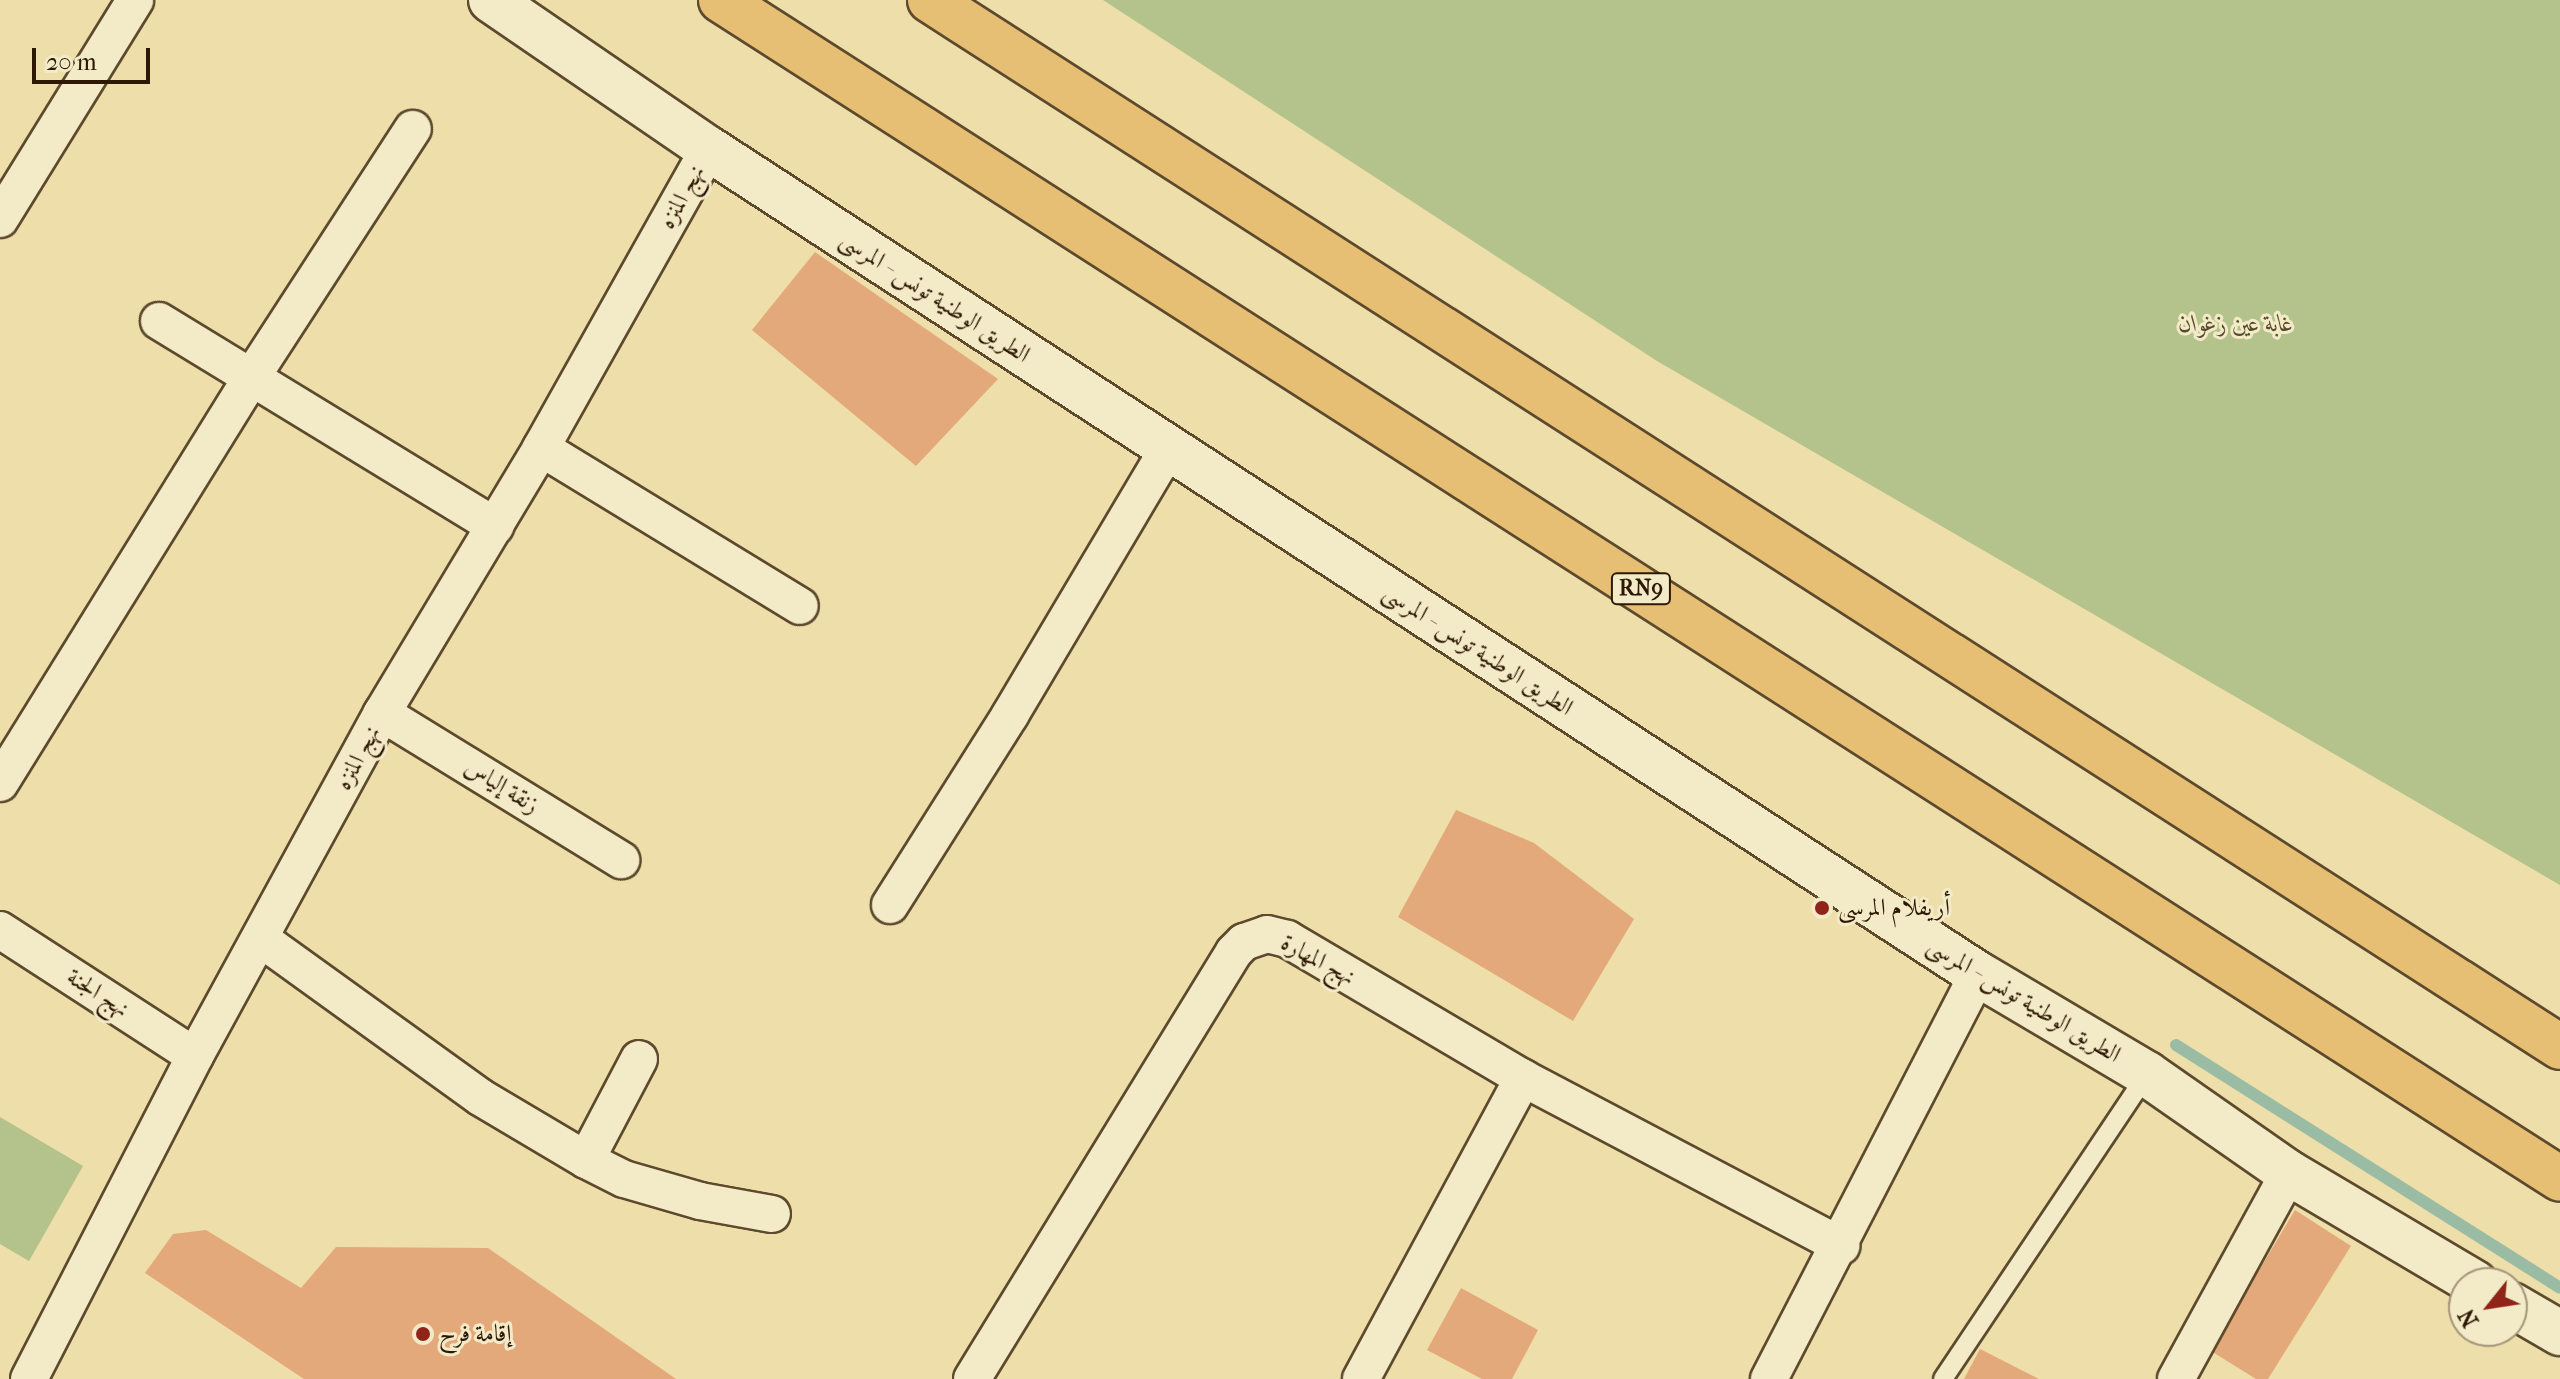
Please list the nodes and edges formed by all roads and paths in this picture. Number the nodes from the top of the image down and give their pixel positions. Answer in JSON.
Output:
{"nodes":[{"id":1,"x":135,"y":0,"type":"edge"},
{"id":2,"x":491,"y":0,"type":"edge"},
{"id":3,"x":711,"y":0,"type":"edge"},
{"id":4,"x":721,"y":0,"type":"edge"},
{"id":5,"x":930,"y":0,"type":"edge"},
{"id":6,"x":794,"y":44,"type":"junction"},
{"id":7,"x":413,"y":129,"type":"dead end"},
{"id":8,"x":709,"y":149,"type":"junction"},
{"id":9,"x":0,"y":219,"type":"edge"},
{"id":10,"x":159,"y":321,"type":"dead end"},
{"id":11,"x":251,"y":378,"type":"junction"},
{"id":12,"x":541,"y":448,"type":"junction"},
{"id":13,"x":1168,"y":449,"type":"junction"},
{"id":14,"x":495,"y":526,"type":"junction"},
{"id":15,"x":800,"y":606,"type":"dead end"},
{"id":16,"x":382,"y":713,"type":"junction"},
{"id":17,"x":0,"y":783,"type":"edge"},
{"id":18,"x":621,"y":860,"type":"dead end"},
{"id":19,"x":890,"y":905,"type":"dead end"},
{"id":20,"x":0,"y":930,"type":"edge"},
{"id":21,"x":261,"y":939,"type":"junction"},
{"id":22,"x":1978,"y":974,"type":"junction"},
{"id":23,"x":2560,"y":1047,"type":"edge"},
{"id":24,"x":195,"y":1056,"type":"junction"},
{"id":25,"x":639,"y":1059,"type":"dead end"},
{"id":26,"x":2147,"y":1074,"type":"junction"},
{"id":27,"x":1523,"y":1078,"type":"junction"},
{"id":28,"x":586,"y":1160,"type":"junction"},
{"id":29,"x":2289,"y":1173,"type":"junction"},
{"id":30,"x":2560,"y":1179,"type":"edge"},
{"id":31,"x":772,"y":1214,"type":"dead end"},
{"id":32,"x":1841,"y":1246,"type":"junction"},
{"id":33,"x":2448,"y":1267,"type":"edge"},
{"id":34,"x":2528,"y":1314,"type":"edge"},
{"id":35,"x":2560,"y":1333,"type":"edge"},
{"id":36,"x":29,"y":1379,"type":"edge"},
{"id":37,"x":972,"y":1379,"type":"edge"},
{"id":38,"x":1361,"y":1379,"type":"edge"},
{"id":39,"x":1769,"y":1379,"type":"edge"},
{"id":40,"x":1943,"y":1379,"type":"edge"},
{"id":41,"x":2176,"y":1379,"type":"edge"}],
"edges":[{"from":1,"to":9,"type":"street"},
{"from":2,"to":8,"type":"street","name":"الطريق الوطنية تونس - المرسى"},
{"from":3,"to":6,"type":"highway"},
{"from":4,"to":6,"type":"highway","number":"RN9"},
{"from":5,"to":23,"type":"highway"},
{"from":6,"to":30,"type":"highway","number":"RN9"},
{"from":7,"to":11,"type":"street"},
{"from":8,"to":12,"type":"street","name":"نهج المنزه"},
{"from":8,"to":13,"type":"street","name":"الطريق الوطنية تونس - المرسى"},
{"from":10,"to":11,"type":"street"},
{"from":11,"to":14,"type":"street"},
{"from":11,"to":17,"type":"street"},
{"from":12,"to":14,"type":"street","name":"نهج المنزه"},
{"from":12,"to":15,"type":"street"},
{"from":13,"to":19,"type":"street"},
{"from":13,"to":22,"type":"street","name":"الطريق الوطنية تونس - المرسى"},
{"from":14,"to":16,"type":"street","name":"نهج المنزه"},
{"from":16,"to":18,"type":"street","name":"زنقة إلياس"},
{"from":16,"to":21,"type":"street","name":"نهج المنزه"},
{"from":20,"to":24,"type":"street","name":"نهج الجنة"},
{"from":21,"to":24,"type":"street","name":"نهج المنزه"},
{"from":21,"to":28,"type":"street"},
{"from":22,"to":26,"type":"street","name":"الطريق الوطنية تونس - المرسى"},
{"from":22,"to":32,"type":"street"},
{"from":24,"to":36,"type":"street","name":"نهج المنزه"},
{"from":25,"to":28,"type":"street"},
{"from":26,"to":29,"type":"street","name":"الطريق الوطنية تونس - المرسى"},
{"from":26,"to":40,"type":"lane"},
{"from":27,"to":32,"type":"street","name":"نهج المهارة"},
{"from":27,"to":37,"type":"street","name":"نهج المهارة"},
{"from":27,"to":38,"type":"street"},
{"from":28,"to":31,"type":"street"},
{"from":29,"to":33,"type":"street","name":"الطريق الوطنية تونس - المرسى"},
{"from":29,"to":41,"type":"street"},
{"from":32,"to":39,"type":"street"},
{"from":34,"to":35,"type":"street"}]}
